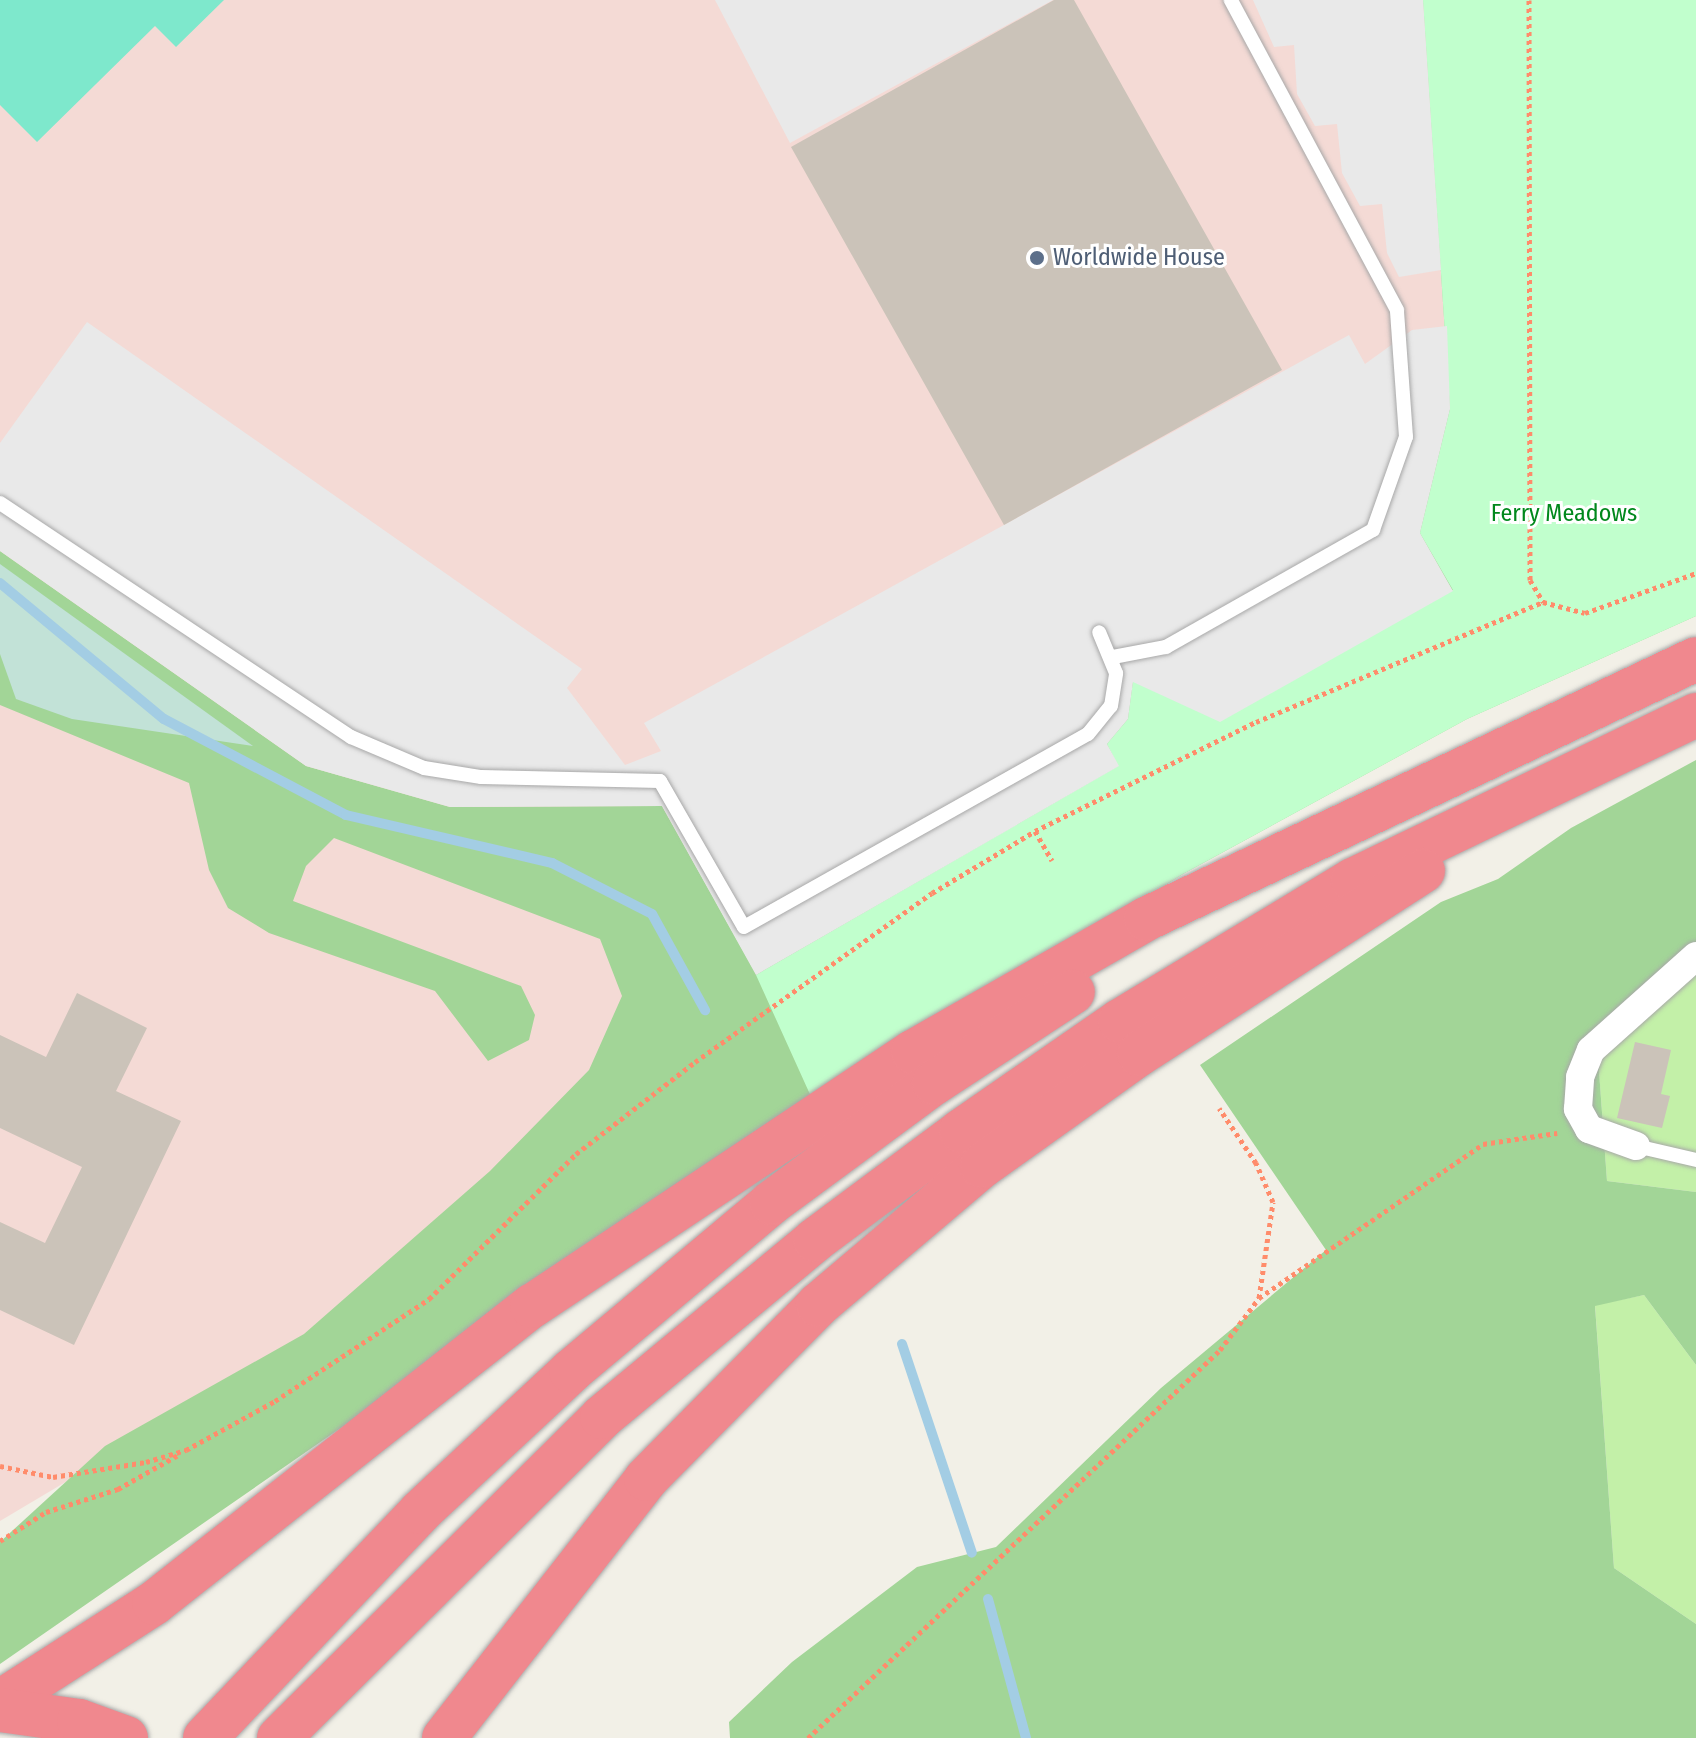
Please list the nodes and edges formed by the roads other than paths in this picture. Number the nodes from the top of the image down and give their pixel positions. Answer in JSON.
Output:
{"nodes":[{"id":1,"x":1231,"y":0,"type":"edge"},
{"id":2,"x":0,"y":503,"type":"edge"},
{"id":3,"x":1099,"y":632,"type":"dead end"},
{"id":4,"x":1113,"y":657,"type":"junction"},
{"id":5,"x":1696,"y":659,"type":"edge"},
{"id":6,"x":1696,"y":715,"type":"edge"},
{"id":7,"x":1527,"y":734,"type":"junction"},
{"id":8,"x":1542,"y":784,"type":"junction"},
{"id":9,"x":1696,"y":956,"type":"edge"},
{"id":10,"x":1636,"y":1146,"type":"joint"},
{"id":11,"x":1696,"y":1160,"type":"edge"},
{"id":12,"x":0,"y":1702,"type":"edge"},
{"id":13,"x":0,"y":1710,"type":"edge"},
{"id":14,"x":126,"y":1738,"type":"edge"},
{"id":15,"x":205,"y":1738,"type":"edge"},
{"id":16,"x":279,"y":1738,"type":"edge"},
{"id":17,"x":444,"y":1738,"type":"edge"}],
"edges":[{"from":1,"to":4,"type":"lane"},
{"from":2,"to":4,"type":"lane"},
{"from":3,"to":4,"type":"lane"},
{"from":5,"to":7,"type":"highway"},
{"from":6,"to":8,"type":"highway"},
{"from":7,"to":12,"type":"highway"},
{"from":7,"to":15,"type":"highway"},
{"from":8,"to":16,"type":"highway"},
{"from":8,"to":17,"type":"highway"},
{"from":9,"to":10,"type":"street"},
{"from":10,"to":11,"type":"lane"},
{"from":13,"to":14,"type":"highway"}]}
